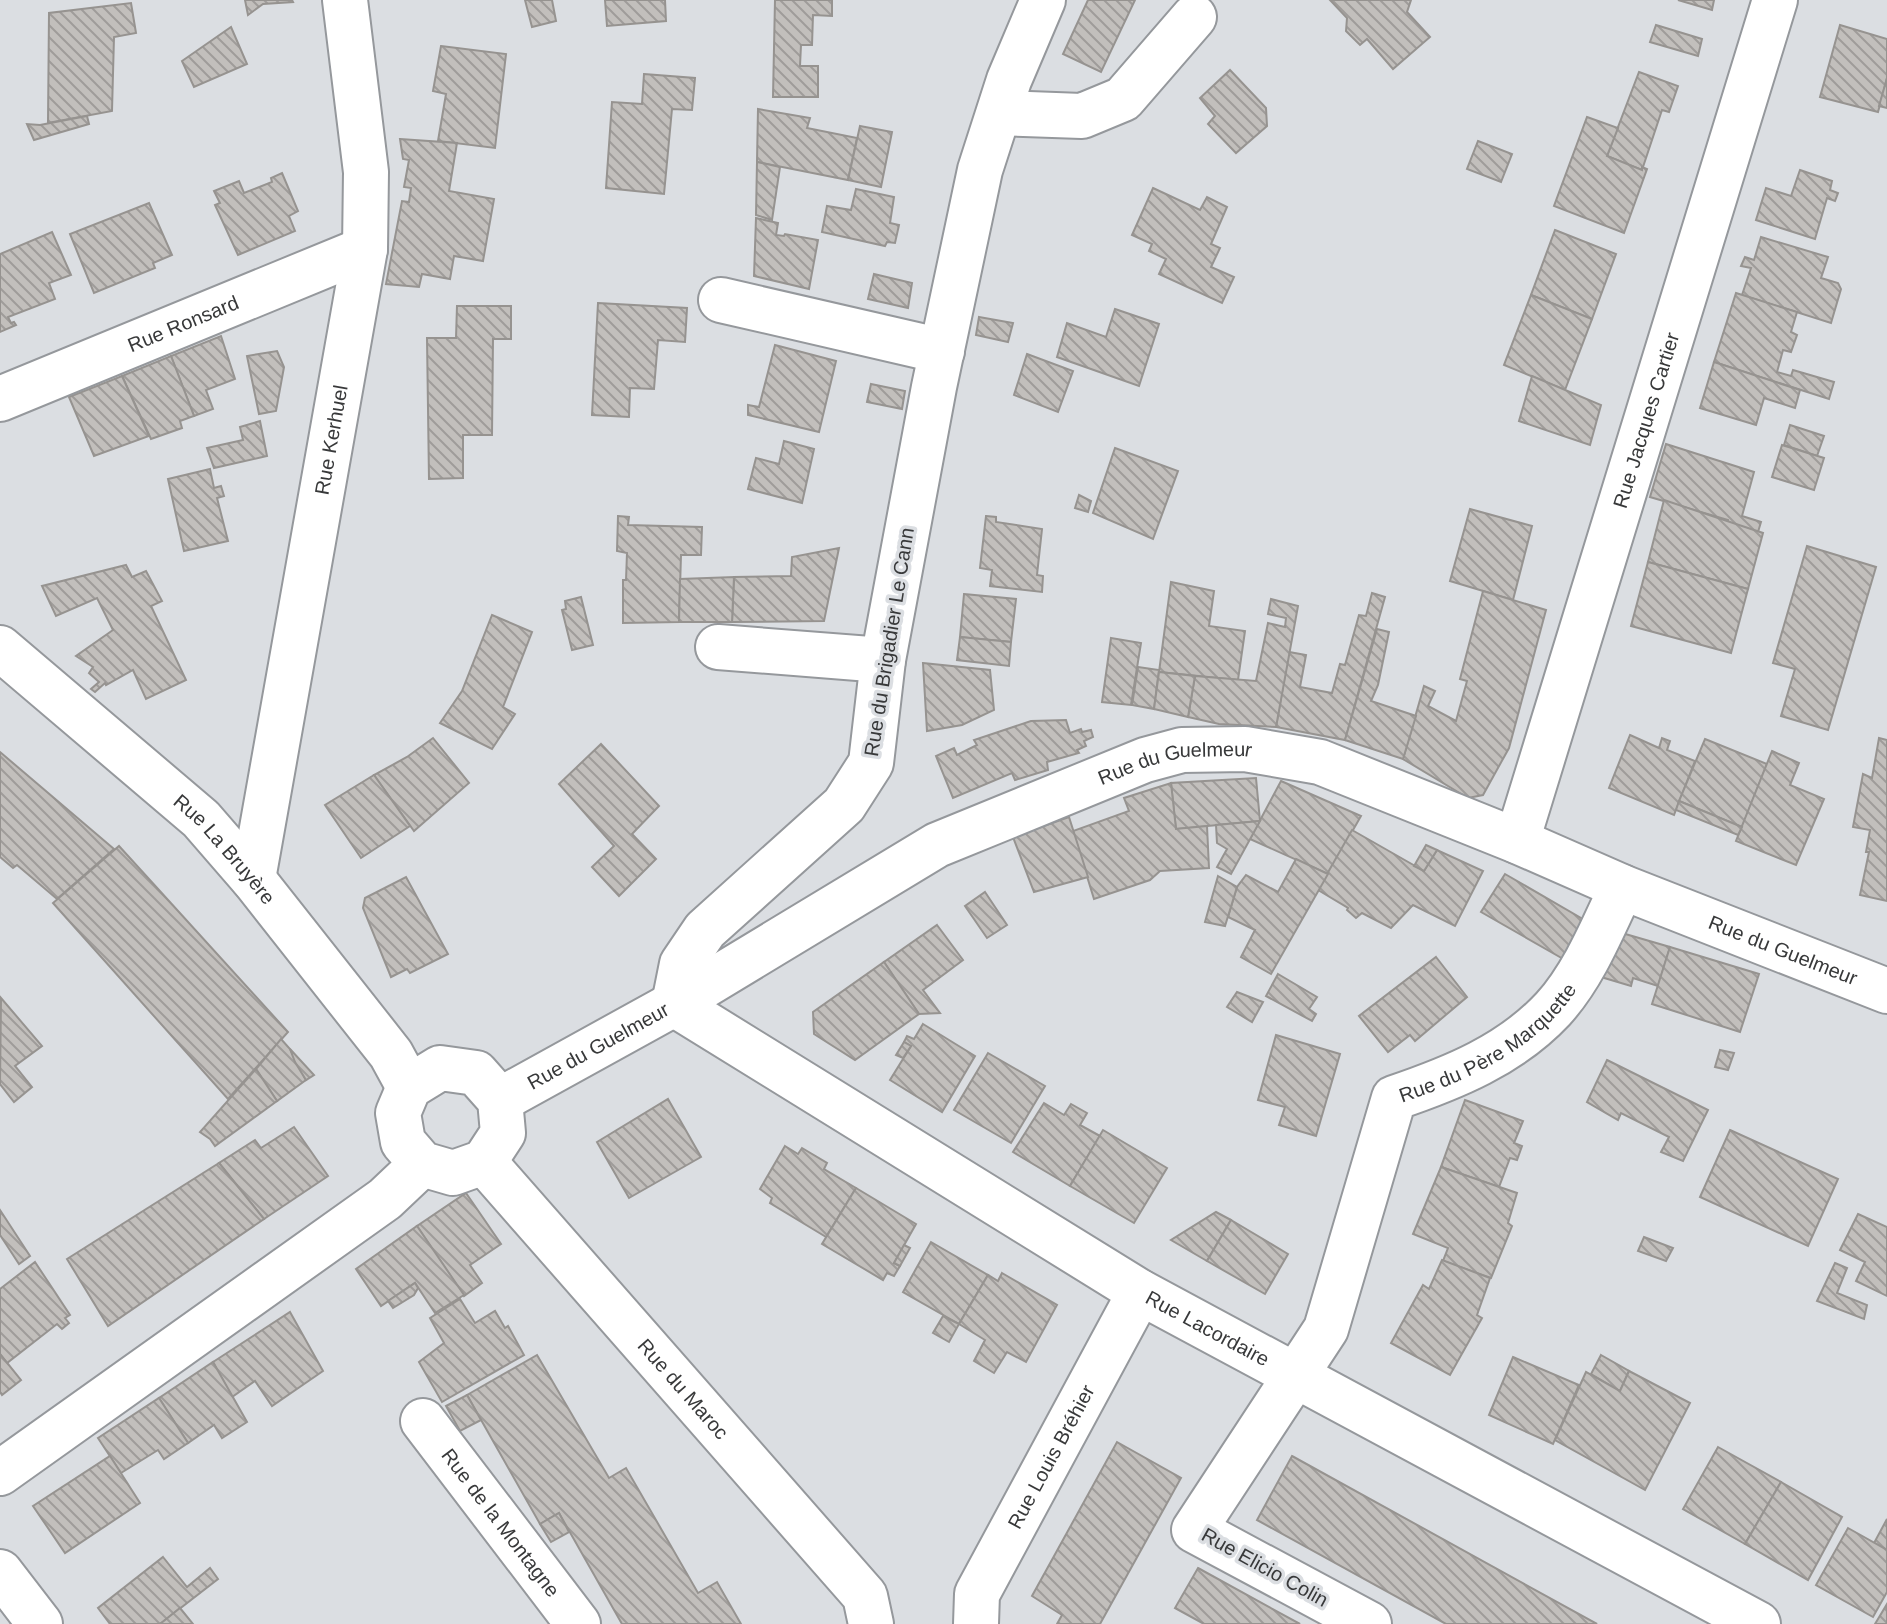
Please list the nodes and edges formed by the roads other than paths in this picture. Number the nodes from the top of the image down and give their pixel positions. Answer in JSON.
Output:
{"nodes":[{"id":1,"x":345,"y":0,"type":"edge"},
{"id":2,"x":1043,"y":0,"type":"edge"},
{"id":3,"x":1775,"y":0,"type":"edge"},
{"id":4,"x":1194,"y":17,"type":"dead end"},
{"id":5,"x":999,"y":113,"type":"junction"},
{"id":6,"x":365,"y":249,"type":"junction"},
{"id":7,"x":721,"y":300,"type":"dead end"},
{"id":8,"x":942,"y":351,"type":"junction"},
{"id":9,"x":0,"y":399,"type":"edge"},
{"id":10,"x":718,"y":647,"type":"dead end"},
{"id":11,"x":0,"y":648,"type":"edge"},
{"id":12,"x":883,"y":660,"type":"junction"},
{"id":13,"x":1517,"y":841,"type":"junction"},
{"id":14,"x":253,"y":879,"type":"junction"},
{"id":15,"x":1622,"y":887,"type":"junction"},
{"id":16,"x":1887,"y":991,"type":"edge"},
{"id":17,"x":674,"y":1004,"type":"junction"},
{"id":18,"x":409,"y":1087,"type":"junction"},
{"id":19,"x":500,"y":1100,"type":"junction"},
{"id":20,"x":484,"y":1162,"type":"junction"},
{"id":21,"x":422,"y":1164,"type":"junction"},
{"id":22,"x":1140,"y":1292,"type":"junction"},
{"id":23,"x":1296,"y":1377,"type":"junction"},
{"id":24,"x":423,"y":1421,"type":"dead end"},
{"id":25,"x":0,"y":1473,"type":"edge"},
{"id":26,"x":0,"y":1572,"type":"edge"},
{"id":27,"x":40,"y":1624,"type":"edge"},
{"id":28,"x":578,"y":1624,"type":"edge"},
{"id":29,"x":871,"y":1624,"type":"edge"},
{"id":30,"x":976,"y":1624,"type":"edge"},
{"id":31,"x":1369,"y":1624,"type":"edge"},
{"id":32,"x":1758,"y":1624,"type":"edge"}],
"edges":[{"from":1,"to":6,"type":"street","name":"Rue Kerhuel"},
{"from":2,"to":5,"type":"street","name":"Rue du Brigadier Le Cann"},
{"from":3,"to":13,"type":"street","name":"Rue Jacques Cartier"},
{"from":4,"to":5,"type":"street"},
{"from":5,"to":8,"type":"street","name":"Rue du Brigadier Le Cann"},
{"from":6,"to":9,"type":"street","name":"Rue Ronsard"},
{"from":6,"to":14,"type":"street","name":"Rue Kerhuel"},
{"from":7,"to":8,"type":"street"},
{"from":8,"to":12,"type":"street","name":"Rue du Brigadier Le Cann"},
{"from":10,"to":12,"type":"street"},
{"from":11,"to":14,"type":"street","name":"Rue La Bruyère"},
{"from":12,"to":17,"type":"street","name":"Rue du Brigadier Le Cann"},
{"from":13,"to":15,"type":"street","name":"Rue du Guelmeur"},
{"from":13,"to":17,"type":"street","name":"Rue du Guelmeur"},
{"from":14,"to":18,"type":"street","name":"Rue La Bruyère"},
{"from":15,"to":16,"type":"street","name":"Rue du Guelmeur"},
{"from":15,"to":23,"type":"street","name":"Rue du Père Marquette"},
{"from":17,"to":19,"type":"street","name":"Rue du Guelmeur"},
{"from":17,"to":22,"type":"street","name":"Rue Lacordaire"},
{"from":18,"to":19,"type":"street"},
{"from":18,"to":21,"type":"street"},
{"from":19,"to":20,"type":"street"},
{"from":20,"to":21,"type":"street"},
{"from":20,"to":29,"type":"street","name":"Rue du Maroc"},
{"from":21,"to":25,"type":"street"},
{"from":22,"to":23,"type":"street","name":"Rue Lacordaire"},
{"from":22,"to":30,"type":"street","name":"Rue Louis Bréhier"},
{"from":23,"to":31,"type":"street","name":"Rue Elicio Colin"},
{"from":23,"to":32,"type":"street","name":"Rue Lacordaire"},
{"from":24,"to":28,"type":"street","name":"Rue de la Montagne"},
{"from":26,"to":27,"type":"street"}]}
